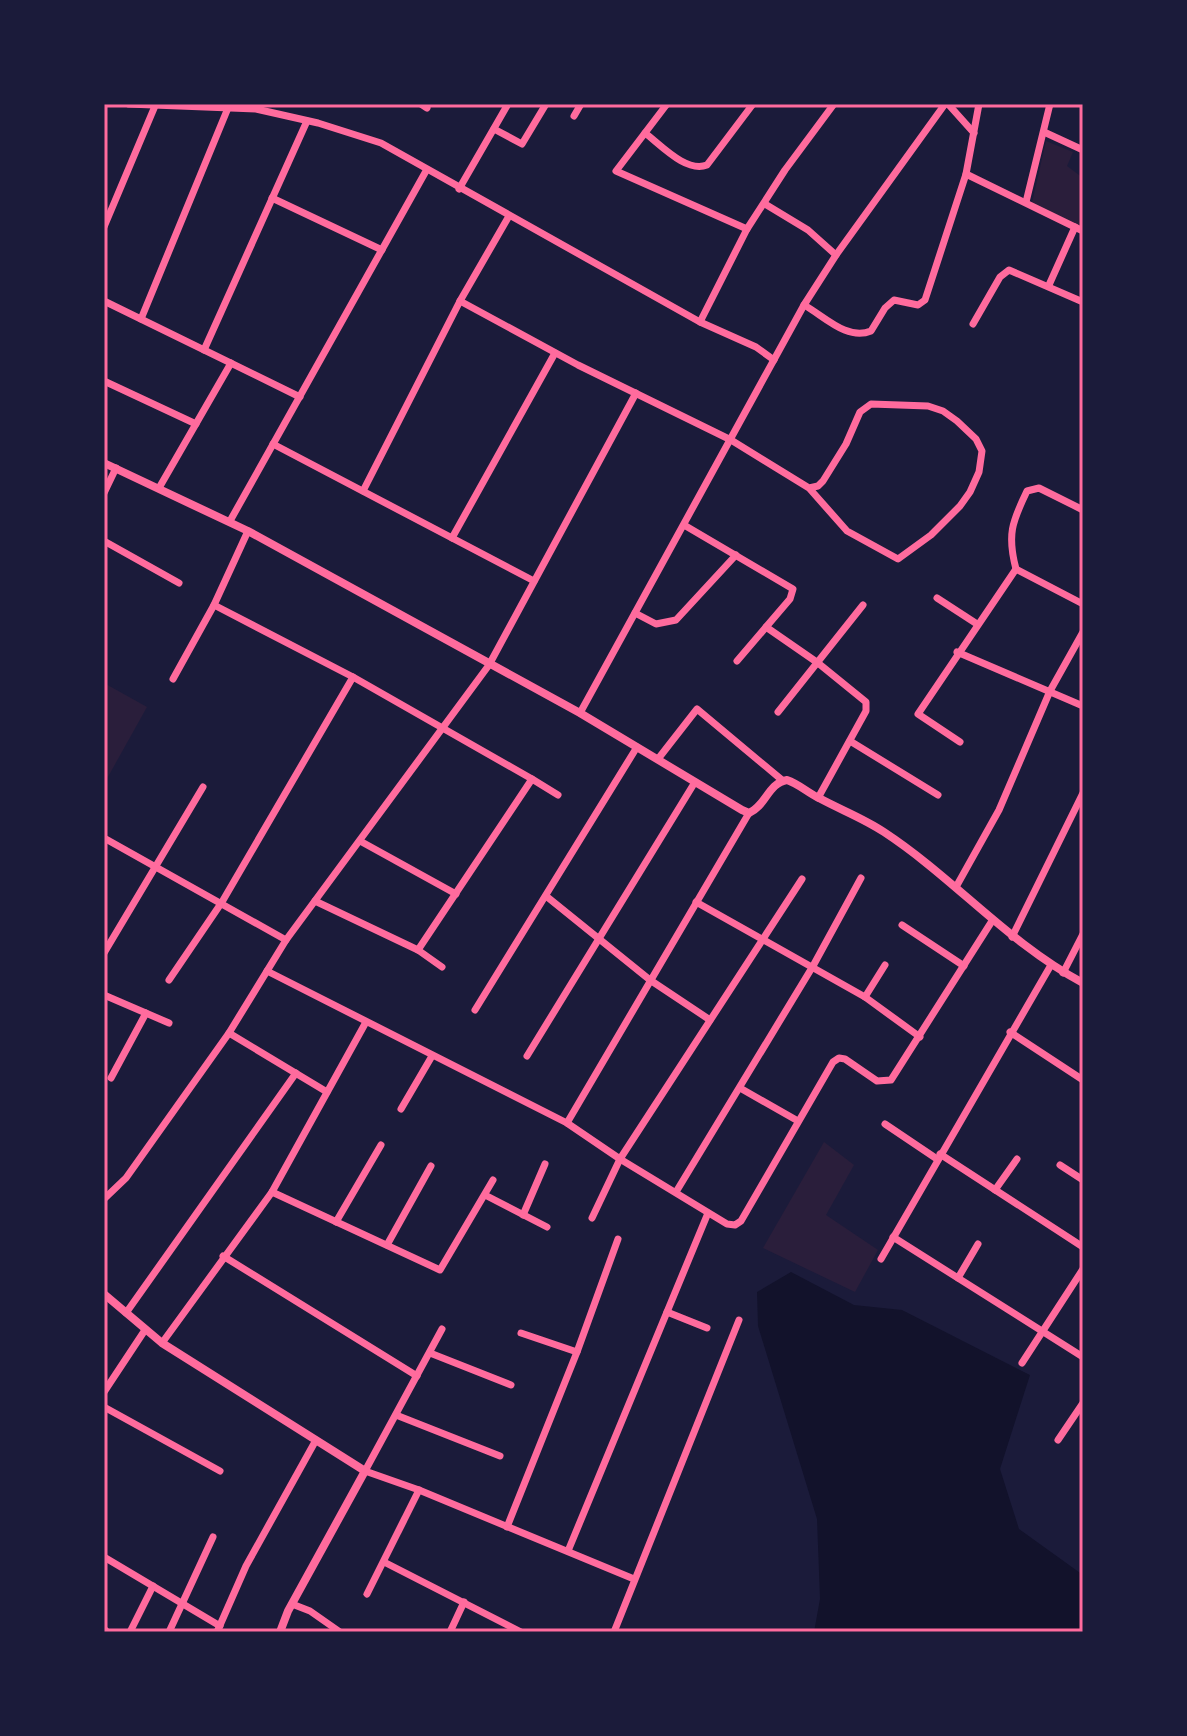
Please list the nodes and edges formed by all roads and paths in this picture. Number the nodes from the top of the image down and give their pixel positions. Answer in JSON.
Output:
{"nodes":[{"id":1,"x":128,"y":104,"type":"edge"},
{"id":2,"x":280,"y":104,"type":"edge"},
{"id":3,"x":508,"y":104,"type":"edge"},
{"id":4,"x":546,"y":104,"type":"edge"},
{"id":5,"x":581,"y":104,"type":"edge"},
{"id":6,"x":667,"y":104,"type":"edge"},
{"id":7,"x":753,"y":104,"type":"edge"},
{"id":8,"x":819,"y":104,"type":"edge"},
{"id":9,"x":946,"y":104,"type":"edge"},
{"id":10,"x":979,"y":104,"type":"edge"},
{"id":11,"x":1050,"y":104,"type":"edge"},
{"id":12,"x":155,"y":106,"type":"edge"},
{"id":13,"x":209,"y":106,"type":"edge"},
{"id":14,"x":832,"y":107,"type":"edge"},
{"id":15,"x":228,"y":108,"type":"junction"},
{"id":16,"x":277,"y":114,"type":"junction"},
{"id":17,"x":574,"y":116,"type":"dead end"},
{"id":18,"x":307,"y":121,"type":"junction"},
{"id":19,"x":494,"y":129,"type":"junction"},
{"id":20,"x":1044,"y":132,"type":"junction"},
{"id":21,"x":645,"y":133,"type":"junction"},
{"id":22,"x":974,"y":133,"type":"junction"},
{"id":23,"x":1083,"y":150,"type":"edge"},
{"id":24,"x":426,"y":171,"type":"junction"},
{"id":25,"x":966,"y":174,"type":"junction"},
{"id":26,"x":459,"y":189,"type":"junction"},
{"id":27,"x":272,"y":198,"type":"junction"},
{"id":28,"x":1026,"y":202,"type":"junction"},
{"id":29,"x":765,"y":204,"type":"junction"},
{"id":30,"x":509,"y":216,"type":"junction"},
{"id":31,"x":104,"y":227,"type":"edge"},
{"id":32,"x":747,"y":229,"type":"junction"},
{"id":33,"x":1079,"y":229,"type":"edge"},
{"id":34,"x":382,"y":250,"type":"junction"},
{"id":35,"x":836,"y":255,"type":"junction"},
{"id":36,"x":1049,"y":285,"type":"junction"},
{"id":37,"x":104,"y":301,"type":"edge"},
{"id":38,"x":460,"y":301,"type":"junction"},
{"id":39,"x":1083,"y":302,"type":"edge"},
{"id":40,"x":804,"y":305,"type":"junction"},
{"id":41,"x":141,"y":319,"type":"junction"},
{"id":42,"x":700,"y":322,"type":"junction"},
{"id":43,"x":973,"y":324,"type":"dead end"},
{"id":44,"x":204,"y":350,"type":"junction"},
{"id":45,"x":555,"y":353,"type":"junction"},
{"id":46,"x":774,"y":360,"type":"junction"},
{"id":47,"x":231,"y":363,"type":"junction"},
{"id":48,"x":104,"y":381,"type":"edge"},
{"id":49,"x":636,"y":393,"type":"junction"},
{"id":50,"x":300,"y":397,"type":"junction"},
{"id":51,"x":196,"y":424,"type":"junction"},
{"id":52,"x":731,"y":440,"type":"junction"},
{"id":53,"x":273,"y":444,"type":"junction"},
{"id":54,"x":104,"y":463,"type":"edge"},
{"id":55,"x":116,"y":468,"type":"junction"},
{"id":56,"x":159,"y":488,"type":"junction"},
{"id":57,"x":809,"y":488,"type":"junction"},
{"id":58,"x":363,"y":491,"type":"junction"},
{"id":59,"x":104,"y":493,"type":"edge"},
{"id":60,"x":1083,"y":510,"type":"edge"},
{"id":61,"x":230,"y":521,"type":"junction"},
{"id":62,"x":684,"y":525,"type":"junction"},
{"id":63,"x":248,"y":531,"type":"junction"},
{"id":64,"x":452,"y":538,"type":"junction"},
{"id":65,"x":104,"y":541,"type":"edge"},
{"id":66,"x":736,"y":555,"type":"junction"},
{"id":67,"x":1016,"y":569,"type":"junction"},
{"id":68,"x":534,"y":581,"type":"junction"},
{"id":69,"x":179,"y":583,"type":"dead end"},
{"id":70,"x":937,"y":598,"type":"dead end"},
{"id":71,"x":1083,"y":604,"type":"edge"},
{"id":72,"x":214,"y":605,"type":"junction"},
{"id":73,"x":863,"y":605,"type":"dead end"},
{"id":74,"x":635,"y":613,"type":"junction"},
{"id":75,"x":977,"y":624,"type":"junction"},
{"id":76,"x":766,"y":627,"type":"junction"},
{"id":77,"x":1083,"y":632,"type":"edge"},
{"id":78,"x":957,"y":652,"type":"junction"},
{"id":79,"x":737,"y":661,"type":"dead end"},
{"id":80,"x":818,"y":663,"type":"junction"},
{"id":81,"x":489,"y":665,"type":"junction"},
{"id":82,"x":353,"y":677,"type":"junction"},
{"id":83,"x":173,"y":679,"type":"dead end"},
{"id":84,"x":1050,"y":691,"type":"junction"},
{"id":85,"x":1083,"y":706,"type":"edge"},
{"id":86,"x":778,"y":712,"type":"dead end"},
{"id":87,"x":580,"y":713,"type":"junction"},
{"id":88,"x":443,"y":728,"type":"junction"},
{"id":89,"x":850,"y":741,"type":"junction"},
{"id":90,"x":960,"y":742,"type":"dead end"},
{"id":91,"x":637,"y":747,"type":"junction"},
{"id":92,"x":658,"y":759,"type":"junction"},
{"id":93,"x":532,"y":779,"type":"junction"},
{"id":94,"x":782,"y":780,"type":"junction"},
{"id":95,"x":695,"y":782,"type":"junction"},
{"id":96,"x":203,"y":787,"type":"dead end"},
{"id":97,"x":1083,"y":793,"type":"edge"},
{"id":98,"x":558,"y":795,"type":"dead end"},
{"id":99,"x":938,"y":795,"type":"dead end"},
{"id":100,"x":818,"y":798,"type":"junction"},
{"id":101,"x":749,"y":813,"type":"junction"},
{"id":102,"x":104,"y":838,"type":"edge"},
{"id":103,"x":360,"y":841,"type":"junction"},
{"id":104,"x":156,"y":866,"type":"junction"},
{"id":105,"x":861,"y":878,"type":"dead end"},
{"id":106,"x":802,"y":879,"type":"dead end"},
{"id":107,"x":956,"y":887,"type":"junction"},
{"id":108,"x":456,"y":894,"type":"junction"},
{"id":109,"x":546,"y":896,"type":"junction"},
{"id":110,"x":315,"y":901,"type":"junction"},
{"id":111,"x":222,"y":902,"type":"junction"},
{"id":112,"x":696,"y":902,"type":"junction"},
{"id":113,"x":992,"y":921,"type":"junction"},
{"id":114,"x":902,"y":925,"type":"dead end"},
{"id":115,"x":1083,"y":934,"type":"edge"},
{"id":116,"x":1012,"y":937,"type":"junction"},
{"id":117,"x":762,"y":939,"type":"junction"},
{"id":118,"x":286,"y":940,"type":"junction"},
{"id":119,"x":599,"y":940,"type":"junction"},
{"id":120,"x":418,"y":950,"type":"junction"},
{"id":121,"x":104,"y":953,"type":"edge"},
{"id":122,"x":885,"y":965,"type":"dead end"},
{"id":123,"x":1051,"y":965,"type":"junction"},
{"id":124,"x":813,"y":966,"type":"junction"},
{"id":125,"x":964,"y":966,"type":"junction"},
{"id":126,"x":442,"y":967,"type":"dead end"},
{"id":127,"x":267,"y":971,"type":"junction"},
{"id":128,"x":1063,"y":973,"type":"junction"},
{"id":129,"x":169,"y":980,"type":"dead end"},
{"id":130,"x":650,"y":980,"type":"junction"},
{"id":131,"x":1083,"y":983,"type":"edge"},
{"id":132,"x":104,"y":995,"type":"edge"},
{"id":133,"x":865,"y":997,"type":"junction"},
{"id":134,"x":475,"y":1010,"type":"dead end"},
{"id":135,"x":146,"y":1013,"type":"junction"},
{"id":136,"x":710,"y":1020,"type":"junction"},
{"id":137,"x":366,"y":1022,"type":"junction"},
{"id":138,"x":169,"y":1023,"type":"dead end"},
{"id":139,"x":1010,"y":1032,"type":"junction"},
{"id":140,"x":229,"y":1033,"type":"junction"},
{"id":141,"x":920,"y":1037,"type":"junction"},
{"id":142,"x":432,"y":1056,"type":"junction"},
{"id":143,"x":527,"y":1056,"type":"dead end"},
{"id":144,"x":296,"y":1073,"type":"junction"},
{"id":145,"x":111,"y":1078,"type":"dead end"},
{"id":146,"x":1083,"y":1080,"type":"edge"},
{"id":147,"x":740,"y":1088,"type":"junction"},
{"id":148,"x":327,"y":1092,"type":"junction"},
{"id":149,"x":401,"y":1109,"type":"dead end"},
{"id":150,"x":798,"y":1121,"type":"junction"},
{"id":151,"x":567,"y":1123,"type":"junction"},
{"id":152,"x":885,"y":1124,"type":"dead end"},
{"id":153,"x":381,"y":1145,"type":"dead end"},
{"id":154,"x":939,"y":1156,"type":"junction"},
{"id":155,"x":620,"y":1159,"type":"junction"},
{"id":156,"x":1017,"y":1159,"type":"dead end"},
{"id":157,"x":545,"y":1164,"type":"dead end"},
{"id":158,"x":1060,"y":1165,"type":"dead end"},
{"id":159,"x":431,"y":1166,"type":"dead end"},
{"id":160,"x":493,"y":1180,"type":"dead end"},
{"id":161,"x":1083,"y":1180,"type":"edge"},
{"id":162,"x":995,"y":1190,"type":"junction"},
{"id":163,"x":272,"y":1192,"type":"junction"},
{"id":164,"x":676,"y":1192,"type":"junction"},
{"id":165,"x":485,"y":1195,"type":"junction"},
{"id":166,"x":104,"y":1199,"type":"edge"},
{"id":167,"x":708,"y":1213,"type":"junction"},
{"id":168,"x":523,"y":1215,"type":"junction"},
{"id":169,"x":592,"y":1218,"type":"dead end"},
{"id":170,"x":336,"y":1222,"type":"junction"},
{"id":171,"x":547,"y":1227,"type":"dead end"},
{"id":172,"x":893,"y":1237,"type":"junction"},
{"id":173,"x":618,"y":1239,"type":"dead end"},
{"id":174,"x":978,"y":1244,"type":"dead end"},
{"id":175,"x":387,"y":1245,"type":"junction"},
{"id":176,"x":1083,"y":1247,"type":"edge"},
{"id":177,"x":223,"y":1256,"type":"junction"},
{"id":178,"x":881,"y":1259,"type":"dead end"},
{"id":179,"x":1083,"y":1269,"type":"edge"},
{"id":180,"x":958,"y":1278,"type":"junction"},
{"id":181,"x":104,"y":1294,"type":"edge"},
{"id":182,"x":667,"y":1312,"type":"junction"},
{"id":183,"x":126,"y":1313,"type":"junction"},
{"id":184,"x":739,"y":1320,"type":"dead end"},
{"id":185,"x":707,"y":1328,"type":"dead end"},
{"id":186,"x":442,"y":1329,"type":"dead end"},
{"id":187,"x":145,"y":1330,"type":"junction"},
{"id":188,"x":1043,"y":1331,"type":"junction"},
{"id":189,"x":521,"y":1333,"type":"dead end"},
{"id":190,"x":162,"y":1343,"type":"junction"},
{"id":191,"x":577,"y":1352,"type":"junction"},
{"id":192,"x":430,"y":1353,"type":"junction"},
{"id":193,"x":1083,"y":1357,"type":"edge"},
{"id":194,"x":1022,"y":1363,"type":"dead end"},
{"id":195,"x":417,"y":1376,"type":"junction"},
{"id":196,"x":511,"y":1385,"type":"dead end"},
{"id":197,"x":104,"y":1392,"type":"edge"},
{"id":198,"x":1083,"y":1403,"type":"edge"},
{"id":199,"x":104,"y":1407,"type":"edge"},
{"id":200,"x":396,"y":1415,"type":"junction"},
{"id":201,"x":316,"y":1440,"type":"junction"},
{"id":202,"x":1058,"y":1440,"type":"dead end"},
{"id":203,"x":500,"y":1456,"type":"dead end"},
{"id":204,"x":220,"y":1471,"type":"dead end"},
{"id":205,"x":365,"y":1471,"type":"junction"},
{"id":206,"x":419,"y":1490,"type":"junction"},
{"id":207,"x":507,"y":1527,"type":"junction"},
{"id":208,"x":213,"y":1537,"type":"dead end"},
{"id":209,"x":568,"y":1551,"type":"junction"},
{"id":210,"x":107,"y":1558,"type":"edge"},
{"id":211,"x":384,"y":1562,"type":"junction"},
{"id":212,"x":104,"y":1568,"type":"edge"},
{"id":213,"x":634,"y":1579,"type":"junction"},
{"id":214,"x":153,"y":1586,"type":"junction"},
{"id":215,"x":367,"y":1594,"type":"dead end"},
{"id":216,"x":464,"y":1602,"type":"junction"},
{"id":217,"x":182,"y":1604,"type":"junction"},
{"id":218,"x":292,"y":1604,"type":"junction"},
{"id":219,"x":218,"y":1629,"type":"edge"},
{"id":220,"x":130,"y":1632,"type":"edge"},
{"id":221,"x":169,"y":1632,"type":"edge"},
{"id":222,"x":280,"y":1632,"type":"edge"},
{"id":223,"x":340,"y":1632,"type":"edge"},
{"id":224,"x":450,"y":1632,"type":"edge"},
{"id":225,"x":521,"y":1632,"type":"edge"},
{"id":226,"x":614,"y":1632,"type":"edge"}],
"edges":[{"from":1,"to":12,"type":"street"},
{"from":2,"to":16,"type":"street"},
{"from":3,"to":19,"type":"street"},
{"from":4,"to":19,"type":"street"},
{"from":5,"to":17,"type":"street"},
{"from":6,"to":21,"type":"street"},
{"from":7,"to":21,"type":"street"},
{"from":8,"to":14,"type":"street"},
{"from":9,"to":22,"type":"street"},
{"from":9,"to":35,"type":"street"},
{"from":10,"to":22,"type":"street"},
{"from":11,"to":20,"type":"street"},
{"from":12,"to":13,"type":"street"},
{"from":12,"to":31,"type":"street"},
{"from":13,"to":15,"type":"street"},
{"from":14,"to":29,"type":"street"},
{"from":15,"to":16,"type":"street"},
{"from":15,"to":41,"type":"street"},
{"from":16,"to":18,"type":"street"},
{"from":18,"to":24,"type":"street"},
{"from":18,"to":27,"type":"street"},
{"from":19,"to":26,"type":"street"},
{"from":20,"to":23,"type":"street"},
{"from":20,"to":28,"type":"street"},
{"from":21,"to":32,"type":"street"},
{"from":22,"to":25,"type":"street"},
{"from":24,"to":26,"type":"street"},
{"from":24,"to":34,"type":"street"},
{"from":25,"to":28,"type":"street"},
{"from":25,"to":40,"type":"street"},
{"from":26,"to":30,"type":"street"},
{"from":27,"to":34,"type":"street"},
{"from":27,"to":44,"type":"street"},
{"from":28,"to":33,"type":"street"},
{"from":29,"to":32,"type":"street"},
{"from":29,"to":35,"type":"street"},
{"from":30,"to":38,"type":"street"},
{"from":30,"to":42,"type":"street"},
{"from":32,"to":42,"type":"street"},
{"from":33,"to":36,"type":"street"},
{"from":34,"to":50,"type":"street"},
{"from":35,"to":40,"type":"street"},
{"from":36,"to":39,"type":"street"},
{"from":36,"to":43,"type":"street"},
{"from":37,"to":41,"type":"street"},
{"from":38,"to":45,"type":"street"},
{"from":38,"to":58,"type":"street"},
{"from":40,"to":46,"type":"street"},
{"from":41,"to":44,"type":"street"},
{"from":42,"to":46,"type":"street"},
{"from":44,"to":47,"type":"street"},
{"from":45,"to":49,"type":"street"},
{"from":45,"to":64,"type":"street"},
{"from":46,"to":52,"type":"street"},
{"from":47,"to":50,"type":"street"},
{"from":47,"to":51,"type":"street"},
{"from":48,"to":51,"type":"street"},
{"from":49,"to":52,"type":"street"},
{"from":49,"to":68,"type":"street"},
{"from":50,"to":53,"type":"street"},
{"from":51,"to":56,"type":"street"},
{"from":52,"to":57,"type":"street"},
{"from":52,"to":62,"type":"street"},
{"from":53,"to":58,"type":"street"},
{"from":53,"to":61,"type":"street"},
{"from":54,"to":55,"type":"street"},
{"from":55,"to":56,"type":"street"},
{"from":55,"to":59,"type":"street"},
{"from":56,"to":61,"type":"street"},
{"from":57,"to":57,"type":"street"},
{"from":58,"to":64,"type":"street"},
{"from":60,"to":67,"type":"street"},
{"from":61,"to":63,"type":"street"},
{"from":62,"to":66,"type":"street"},
{"from":62,"to":74,"type":"street"},
{"from":63,"to":72,"type":"street"},
{"from":63,"to":81,"type":"street"},
{"from":64,"to":68,"type":"street"},
{"from":65,"to":69,"type":"street"},
{"from":66,"to":74,"type":"street"},
{"from":66,"to":76,"type":"street"},
{"from":67,"to":71,"type":"street"},
{"from":67,"to":75,"type":"street"},
{"from":68,"to":81,"type":"street"},
{"from":70,"to":75,"type":"street"},
{"from":72,"to":82,"type":"street"},
{"from":72,"to":83,"type":"street"},
{"from":73,"to":80,"type":"street"},
{"from":74,"to":87,"type":"street"},
{"from":75,"to":78,"type":"street"},
{"from":76,"to":79,"type":"street"},
{"from":76,"to":80,"type":"street"},
{"from":77,"to":84,"type":"street"},
{"from":78,"to":84,"type":"street"},
{"from":78,"to":90,"type":"street"},
{"from":80,"to":86,"type":"street"},
{"from":80,"to":89,"type":"street"},
{"from":81,"to":87,"type":"street"},
{"from":81,"to":88,"type":"street"},
{"from":82,"to":88,"type":"street"},
{"from":82,"to":111,"type":"street"},
{"from":84,"to":85,"type":"street"},
{"from":84,"to":107,"type":"street"},
{"from":87,"to":91,"type":"street"},
{"from":88,"to":93,"type":"street"},
{"from":88,"to":103,"type":"street"},
{"from":89,"to":99,"type":"street"},
{"from":89,"to":100,"type":"street"},
{"from":91,"to":92,"type":"street"},
{"from":91,"to":109,"type":"street"},
{"from":92,"to":94,"type":"street"},
{"from":92,"to":95,"type":"street"},
{"from":93,"to":98,"type":"street"},
{"from":93,"to":108,"type":"street"},
{"from":94,"to":100,"type":"street"},
{"from":94,"to":101,"type":"street"},
{"from":95,"to":101,"type":"street"},
{"from":95,"to":119,"type":"street"},
{"from":96,"to":104,"type":"street"},
{"from":97,"to":116,"type":"street"},
{"from":100,"to":107,"type":"street"},
{"from":101,"to":112,"type":"street"},
{"from":102,"to":104,"type":"street"},
{"from":103,"to":108,"type":"street"},
{"from":103,"to":110,"type":"street"},
{"from":104,"to":111,"type":"street"},
{"from":104,"to":121,"type":"street"},
{"from":105,"to":124,"type":"street"},
{"from":106,"to":117,"type":"street"},
{"from":107,"to":113,"type":"street"},
{"from":108,"to":120,"type":"street"},
{"from":109,"to":119,"type":"street"},
{"from":109,"to":134,"type":"street"},
{"from":110,"to":118,"type":"street"},
{"from":110,"to":120,"type":"street"},
{"from":111,"to":118,"type":"street"},
{"from":111,"to":129,"type":"street"},
{"from":112,"to":117,"type":"street"},
{"from":112,"to":130,"type":"street"},
{"from":113,"to":116,"type":"street"},
{"from":113,"to":125,"type":"street"},
{"from":114,"to":125,"type":"street"},
{"from":115,"to":128,"type":"street"},
{"from":116,"to":123,"type":"street"},
{"from":117,"to":124,"type":"street"},
{"from":117,"to":136,"type":"street"},
{"from":118,"to":127,"type":"street"},
{"from":119,"to":130,"type":"street"},
{"from":119,"to":143,"type":"street"},
{"from":120,"to":126,"type":"street"},
{"from":122,"to":133,"type":"street"},
{"from":123,"to":128,"type":"street"},
{"from":123,"to":139,"type":"street"},
{"from":124,"to":133,"type":"street"},
{"from":124,"to":147,"type":"street"},
{"from":125,"to":141,"type":"street"},
{"from":127,"to":137,"type":"street"},
{"from":127,"to":140,"type":"street"},
{"from":128,"to":131,"type":"street"},
{"from":130,"to":136,"type":"street"},
{"from":130,"to":151,"type":"street"},
{"from":132,"to":135,"type":"street"},
{"from":133,"to":141,"type":"street"},
{"from":135,"to":138,"type":"street"},
{"from":135,"to":145,"type":"street"},
{"from":136,"to":155,"type":"street"},
{"from":137,"to":142,"type":"street"},
{"from":137,"to":148,"type":"street"},
{"from":139,"to":146,"type":"street"},
{"from":139,"to":154,"type":"street"},
{"from":140,"to":144,"type":"street"},
{"from":140,"to":166,"type":"street"},
{"from":141,"to":150,"type":"street"},
{"from":142,"to":149,"type":"street"},
{"from":142,"to":151,"type":"street"},
{"from":144,"to":148,"type":"street"},
{"from":144,"to":183,"type":"street"},
{"from":147,"to":150,"type":"street"},
{"from":147,"to":164,"type":"street"},
{"from":148,"to":163,"type":"street"},
{"from":150,"to":167,"type":"street"},
{"from":151,"to":155,"type":"street"},
{"from":152,"to":154,"type":"street"},
{"from":153,"to":170,"type":"street"},
{"from":154,"to":162,"type":"street"},
{"from":154,"to":172,"type":"street"},
{"from":155,"to":164,"type":"street"},
{"from":155,"to":169,"type":"street"},
{"from":156,"to":162,"type":"street"},
{"from":157,"to":168,"type":"street"},
{"from":158,"to":161,"type":"street"},
{"from":159,"to":175,"type":"street"},
{"from":160,"to":165,"type":"street"},
{"from":162,"to":176,"type":"street"},
{"from":163,"to":170,"type":"street"},
{"from":163,"to":177,"type":"street"},
{"from":164,"to":167,"type":"street"},
{"from":165,"to":168,"type":"street"},
{"from":165,"to":175,"type":"street"},
{"from":167,"to":182,"type":"street"},
{"from":168,"to":171,"type":"street"},
{"from":170,"to":175,"type":"street"},
{"from":172,"to":178,"type":"street"},
{"from":172,"to":180,"type":"street"},
{"from":173,"to":191,"type":"street"},
{"from":174,"to":180,"type":"street"},
{"from":177,"to":190,"type":"street"},
{"from":177,"to":195,"type":"street"},
{"from":179,"to":188,"type":"street"},
{"from":180,"to":188,"type":"street"},
{"from":181,"to":183,"type":"street"},
{"from":182,"to":185,"type":"street"},
{"from":182,"to":209,"type":"street"},
{"from":183,"to":187,"type":"street"},
{"from":184,"to":213,"type":"street"},
{"from":186,"to":192,"type":"street"},
{"from":187,"to":190,"type":"street"},
{"from":187,"to":197,"type":"street"},
{"from":188,"to":193,"type":"street"},
{"from":188,"to":194,"type":"street"},
{"from":189,"to":191,"type":"street"},
{"from":190,"to":201,"type":"street"},
{"from":191,"to":207,"type":"street"},
{"from":192,"to":195,"type":"street"},
{"from":192,"to":196,"type":"street"},
{"from":195,"to":200,"type":"street"},
{"from":198,"to":202,"type":"street"},
{"from":199,"to":204,"type":"street"},
{"from":200,"to":203,"type":"street"},
{"from":200,"to":205,"type":"street"},
{"from":201,"to":205,"type":"street"},
{"from":201,"to":219,"type":"street"},
{"from":205,"to":206,"type":"street"},
{"from":205,"to":218,"type":"street"},
{"from":206,"to":207,"type":"street"},
{"from":206,"to":211,"type":"street"},
{"from":207,"to":209,"type":"street"},
{"from":208,"to":217,"type":"street"},
{"from":209,"to":213,"type":"street"},
{"from":210,"to":212,"type":"street"},
{"from":210,"to":214,"type":"street"},
{"from":211,"to":215,"type":"street"},
{"from":211,"to":216,"type":"street"},
{"from":213,"to":226,"type":"street"},
{"from":214,"to":217,"type":"street"},
{"from":214,"to":220,"type":"street"},
{"from":216,"to":224,"type":"street"},
{"from":216,"to":225,"type":"street"},
{"from":217,"to":219,"type":"street"},
{"from":217,"to":221,"type":"street"},
{"from":218,"to":222,"type":"street"},
{"from":218,"to":223,"type":"street"}]}
